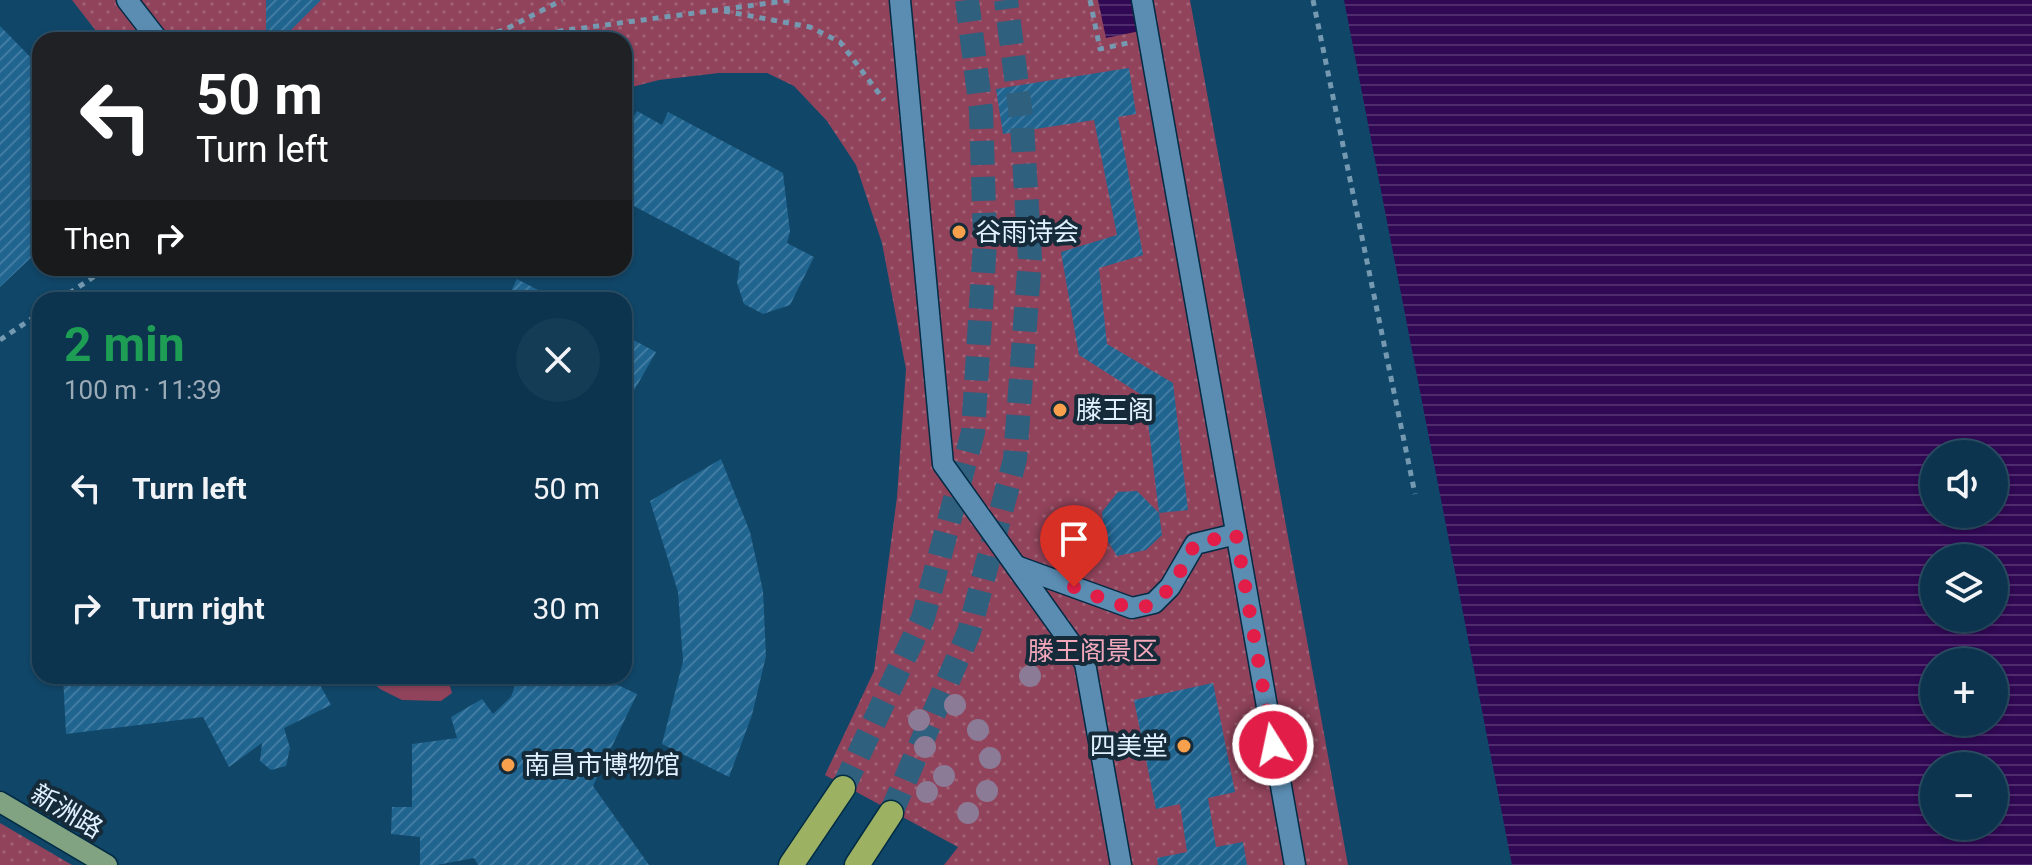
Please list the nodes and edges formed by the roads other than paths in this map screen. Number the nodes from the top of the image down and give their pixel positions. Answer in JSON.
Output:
{"nodes":[{"id":1,"x":127,"y":0,"type":"edge"},
{"id":2,"x":900,"y":0,"type":"edge"},
{"id":3,"x":1142,"y":0,"type":"edge"},
{"id":4,"x":152,"y":32,"type":"edge"},
{"id":5,"x":1236,"y":534,"type":"junction"},
{"id":6,"x":1016,"y":566,"type":"junction"},
{"id":7,"x":843,"y":788,"type":"tunnel mouth"},
{"id":8,"x":0,"y":802,"type":"edge"},
{"id":9,"x":891,"y":813,"type":"tunnel mouth"},
{"id":10,"x":107,"y":865,"type":"edge"},
{"id":11,"x":791,"y":865,"type":"edge"},
{"id":12,"x":857,"y":865,"type":"edge"},
{"id":13,"x":1121,"y":865,"type":"edge"},
{"id":14,"x":1295,"y":865,"type":"edge"}],
"edges":[{"from":1,"to":4,"type":"street"},
{"from":2,"to":6,"type":"street"},
{"from":3,"to":5,"type":"street"},
{"from":5,"to":6,"type":"street"},
{"from":5,"to":14,"type":"street"},
{"from":6,"to":13,"type":"street"},
{"from":7,"to":11,"type":"highway"},
{"from":8,"to":10,"type":"main road","name":"新洲路"},
{"from":9,"to":12,"type":"highway"}]}
